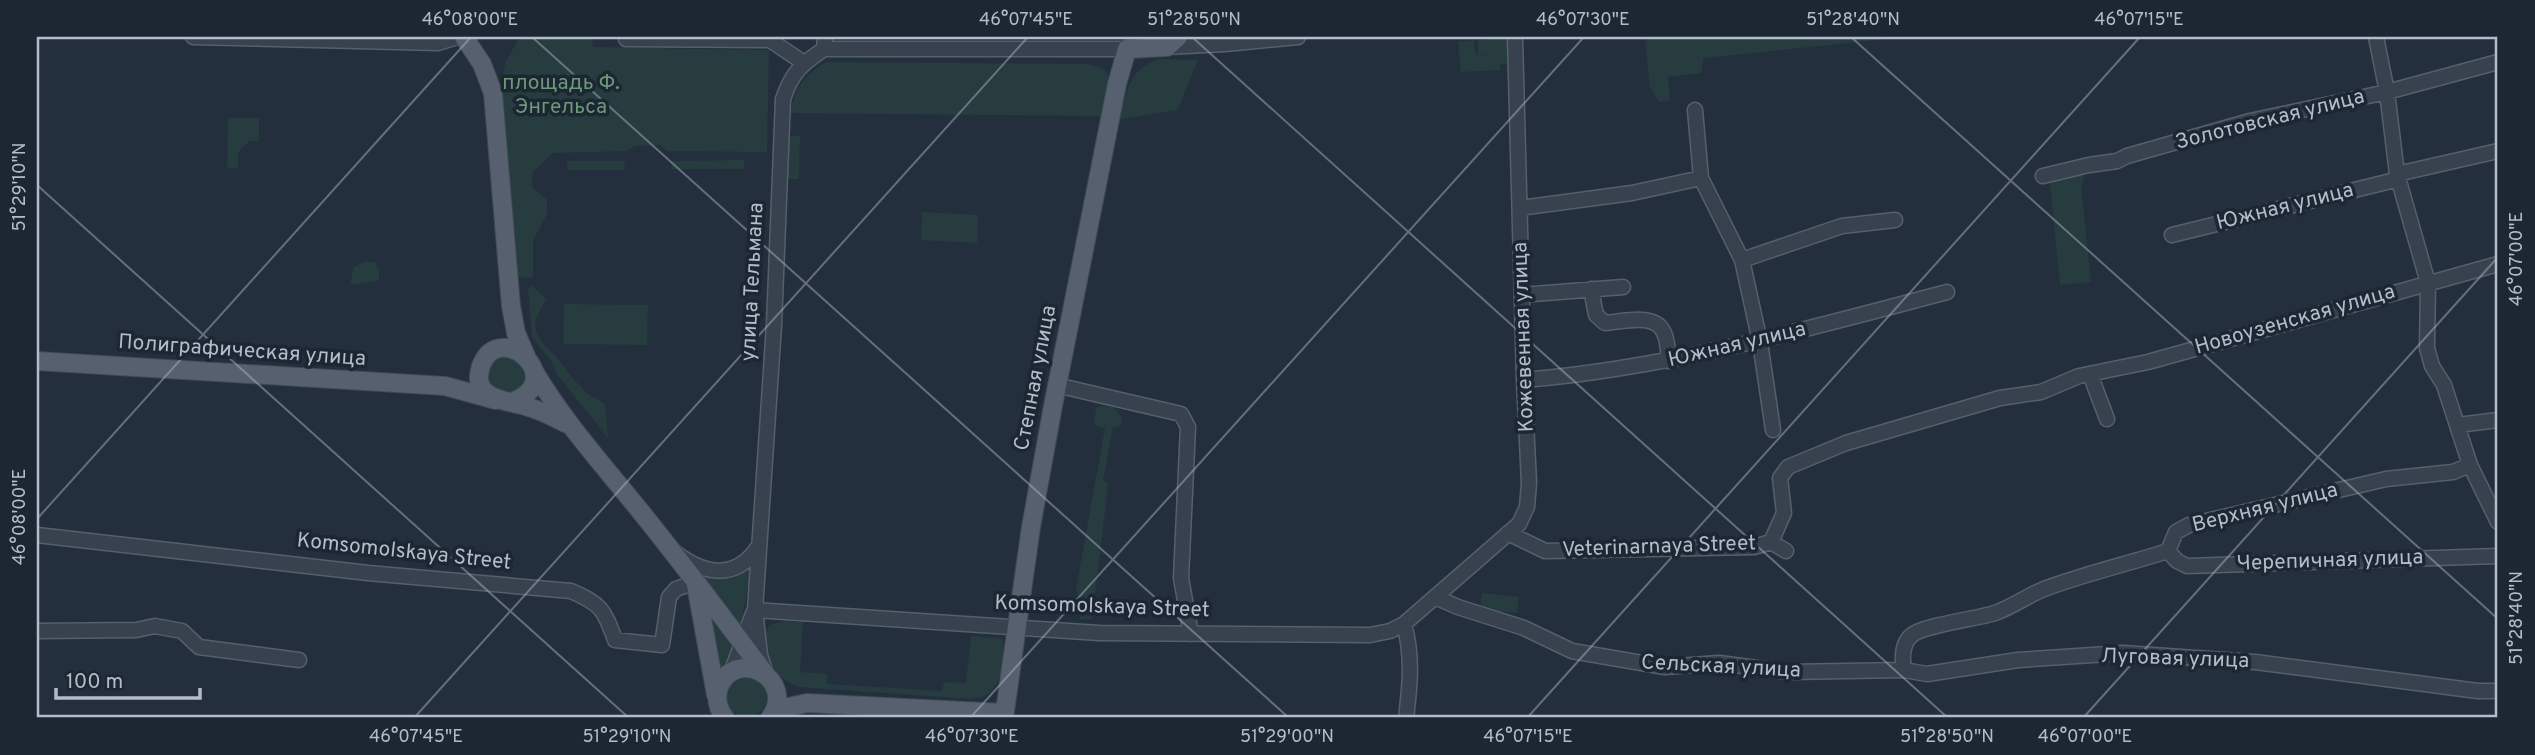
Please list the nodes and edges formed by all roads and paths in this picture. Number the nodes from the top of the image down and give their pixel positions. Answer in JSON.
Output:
{"nodes":[{"id":1,"x":193,"y":37,"type":"edge"},
{"id":2,"x":457,"y":37,"type":"edge"},
{"id":3,"x":464,"y":37,"type":"edge"},
{"id":4,"x":1298,"y":37,"type":"edge"},
{"id":5,"x":1515,"y":37,"type":"edge"},
{"id":6,"x":2376,"y":37,"type":"edge"},
{"id":7,"x":626,"y":39,"type":"dead end"},
{"id":8,"x":1164,"y":42,"type":"edge"},
{"id":9,"x":825,"y":43,"type":"edge"},
{"id":10,"x":1127,"y":49,"type":"junction"},
{"id":11,"x":2498,"y":62,"type":"edge"},
{"id":12,"x":804,"y":63,"type":"junction"},
{"id":13,"x":2386,"y":92,"type":"junction"},
{"id":14,"x":1695,"y":110,"type":"dead end"},
{"id":15,"x":2498,"y":150,"type":"edge"},
{"id":16,"x":2043,"y":176,"type":"dead end"},
{"id":17,"x":2398,"y":177,"type":"junction"},
{"id":18,"x":1701,"y":178,"type":"junction"},
{"id":19,"x":1520,"y":208,"type":"junction"},
{"id":20,"x":1895,"y":220,"type":"dead end"},
{"id":21,"x":2172,"y":235,"type":"dead end"},
{"id":22,"x":1742,"y":260,"type":"junction"},
{"id":23,"x":2498,"y":264,"type":"edge"},
{"id":24,"x":2428,"y":283,"type":"junction"},
{"id":25,"x":1623,"y":287,"type":"dead end"},
{"id":26,"x":1591,"y":289,"type":"junction"},
{"id":27,"x":1947,"y":292,"type":"dead end"},
{"id":28,"x":1522,"y":295,"type":"junction"},
{"id":29,"x":511,"y":306,"type":"junction"},
{"id":30,"x":1760,"y":342,"type":"junction"},
{"id":31,"x":488,"y":358,"type":"junction"},
{"id":32,"x":37,"y":361,"type":"edge"},
{"id":33,"x":1669,"y":361,"type":"junction"},
{"id":34,"x":530,"y":364,"type":"junction"},
{"id":35,"x":2090,"y":374,"type":"junction"},
{"id":36,"x":1524,"y":380,"type":"junction"},
{"id":37,"x":445,"y":386,"type":"junction"},
{"id":38,"x":1056,"y":386,"type":"junction"},
{"id":39,"x":504,"y":401,"type":"junction"},
{"id":40,"x":2107,"y":419,"type":"dead end"},
{"id":41,"x":2498,"y":420,"type":"edge"},
{"id":42,"x":2458,"y":425,"type":"junction"},
{"id":43,"x":572,"y":428,"type":"junction"},
{"id":44,"x":1773,"y":430,"type":"dead end"},
{"id":45,"x":2470,"y":465,"type":"junction"},
{"id":46,"x":2498,"y":522,"type":"edge"},
{"id":47,"x":1508,"y":533,"type":"junction"},
{"id":48,"x":37,"y":535,"type":"edge"},
{"id":49,"x":1771,"y":542,"type":"junction"},
{"id":50,"x":758,"y":546,"type":"junction"},
{"id":51,"x":668,"y":547,"type":"junction"},
{"id":52,"x":1786,"y":551,"type":"dead end"},
{"id":53,"x":2168,"y":551,"type":"junction"},
{"id":54,"x":2498,"y":556,"type":"edge"},
{"id":55,"x":696,"y":582,"type":"junction"},
{"id":56,"x":1435,"y":597,"type":"junction"},
{"id":57,"x":755,"y":610,"type":"junction"},
{"id":58,"x":1404,"y":624,"type":"junction"},
{"id":59,"x":1017,"y":628,"type":"junction"},
{"id":60,"x":37,"y":631,"type":"edge"},
{"id":61,"x":1191,"y":634,"type":"junction"},
{"id":62,"x":742,"y":642,"type":"junction"},
{"id":63,"x":299,"y":660,"type":"dead end"},
{"id":64,"x":1904,"y":670,"type":"junction"},
{"id":65,"x":1851,"y":671,"type":"joint"},
{"id":66,"x":731,"y":673,"type":"junction"},
{"id":67,"x":771,"y":682,"type":"junction"},
{"id":68,"x":2498,"y":691,"type":"edge"},
{"id":69,"x":807,"y":703,"type":"junction"},
{"id":70,"x":721,"y":712,"type":"edge"},
{"id":71,"x":1004,"y":716,"type":"edge"},
{"id":72,"x":771,"y":717,"type":"edge"},
{"id":73,"x":1406,"y":718,"type":"edge"}],
"edges":[{"from":1,"to":2,"type":"street"},
{"from":3,"to":29,"type":"main road","name":"Полиграфическая улица"},
{"from":4,"to":8,"type":"street"},
{"from":5,"to":19,"type":"street","name":"Кожевенная улица"},
{"from":6,"to":13,"type":"street"},
{"from":7,"to":12,"type":"street"},
{"from":8,"to":10,"type":"main road"},
{"from":9,"to":10,"type":"street"},
{"from":9,"to":12,"type":"street","name":"улица Тельмана"},
{"from":10,"to":38,"type":"main road","name":"Степная улица"},
{"from":11,"to":13,"type":"street","name":"Золотовская улица"},
{"from":12,"to":50,"type":"street","name":"улица Тельмана"},
{"from":13,"to":16,"type":"street","name":"Золотовская улица"},
{"from":13,"to":17,"type":"street"},
{"from":14,"to":18,"type":"street"},
{"from":15,"to":17,"type":"street","name":"Южная улица"},
{"from":17,"to":21,"type":"street","name":"Южная улица"},
{"from":17,"to":24,"type":"street"},
{"from":18,"to":19,"type":"street"},
{"from":18,"to":22,"type":"street"},
{"from":19,"to":28,"type":"street","name":"Кожевенная улица"},
{"from":20,"to":22,"type":"street"},
{"from":22,"to":30,"type":"street"},
{"from":23,"to":24,"type":"street","name":"Новоузенская улица"},
{"from":24,"to":35,"type":"street","name":"Новоузенская улица"},
{"from":24,"to":42,"type":"street"},
{"from":25,"to":26,"type":"street"},
{"from":26,"to":28,"type":"street"},
{"from":26,"to":33,"type":"street"},
{"from":27,"to":30,"type":"street","name":"Южная улица"},
{"from":28,"to":36,"type":"street","name":"Кожевенная улица"},
{"from":29,"to":31,"type":"main road"},
{"from":29,"to":34,"type":"main road","name":"Полиграфическая улица"},
{"from":30,"to":33,"type":"street","name":"Южная улица"},
{"from":30,"to":44,"type":"street"},
{"from":31,"to":34,"type":"main road"},
{"from":31,"to":37,"type":"main road"},
{"from":31,"to":39,"type":"main road"},
{"from":32,"to":37,"type":"main road","name":"Полиграфическая улица"},
{"from":33,"to":36,"type":"street","name":"Южная улица"},
{"from":34,"to":39,"type":"main road"},
{"from":34,"to":43,"type":"main road","name":"Полиграфическая улица"},
{"from":35,"to":40,"type":"street"},
{"from":35,"to":49,"type":"street","name":"Новоузенская улица"},
{"from":36,"to":47,"type":"street","name":"Кожевенная улица"},
{"from":37,"to":39,"type":"main road","name":"Полиграфическая улица"},
{"from":38,"to":59,"type":"main road","name":"Степная улица"},
{"from":38,"to":61,"type":"street"},
{"from":39,"to":43,"type":"main road","name":"Полиграфическая улица"},
{"from":41,"to":42,"type":"street"},
{"from":42,"to":45,"type":"street"},
{"from":43,"to":51,"type":"main road","name":"Полиграфическая улица"},
{"from":45,"to":46,"type":"street"},
{"from":45,"to":53,"type":"street","name":"Верхняя улица"},
{"from":47,"to":49,"type":"street","name":"Veterinarnaya Street"},
{"from":47,"to":56,"type":"street","name":"Кожевенная улица"},
{"from":48,"to":55,"type":"street","name":"Komsomolskaya Street"},
{"from":49,"to":52,"type":"street"},
{"from":50,"to":51,"type":"street"},
{"from":50,"to":57,"type":"street","name":"улица Тельмана"},
{"from":51,"to":55,"type":"main road","name":"Полиграфическая улица"},
{"from":53,"to":54,"type":"street","name":"Черепичная улица"},
{"from":53,"to":64,"type":"street","name":"Верхняя улица"},
{"from":55,"to":62,"type":"main road","name":"Полиграфическая улица"},
{"from":55,"to":70,"type":"main road","name":"Полиграфическая улица"},
{"from":56,"to":58,"type":"street","name":"Komsomolskaya Street"},
{"from":56,"to":65,"type":"street","name":"Сельская улица"},
{"from":57,"to":59,"type":"street","name":"Komsomolskaya Street"},
{"from":57,"to":62,"type":"street","name":"улица Тельмана"},
{"from":57,"to":67,"type":"street","name":"улица Тельмана"},
{"from":58,"to":61,"type":"street","name":"Komsomolskaya Street"},
{"from":58,"to":73,"type":"street"},
{"from":59,"to":61,"type":"street","name":"Komsomolskaya Street"},
{"from":59,"to":71,"type":"main road","name":"Степная улица"},
{"from":60,"to":63,"type":"street"},
{"from":62,"to":66,"type":"street","name":"улица Тельмана"},
{"from":62,"to":67,"type":"main road","name":"Полиграфическая улица"},
{"from":64,"to":65,"type":"street","name":"Луговая улица"},
{"from":64,"to":68,"type":"street","name":"Луговая улица"},
{"from":66,"to":67,"type":"main road"},
{"from":66,"to":70,"type":"main road","name":"улица Тельмана"},
{"from":67,"to":69,"type":"main road"},
{"from":67,"to":72,"type":"main road","name":"улица Тельмана"},
{"from":69,"to":71,"type":"main road"},
{"from":69,"to":72,"type":"main road"}]}
